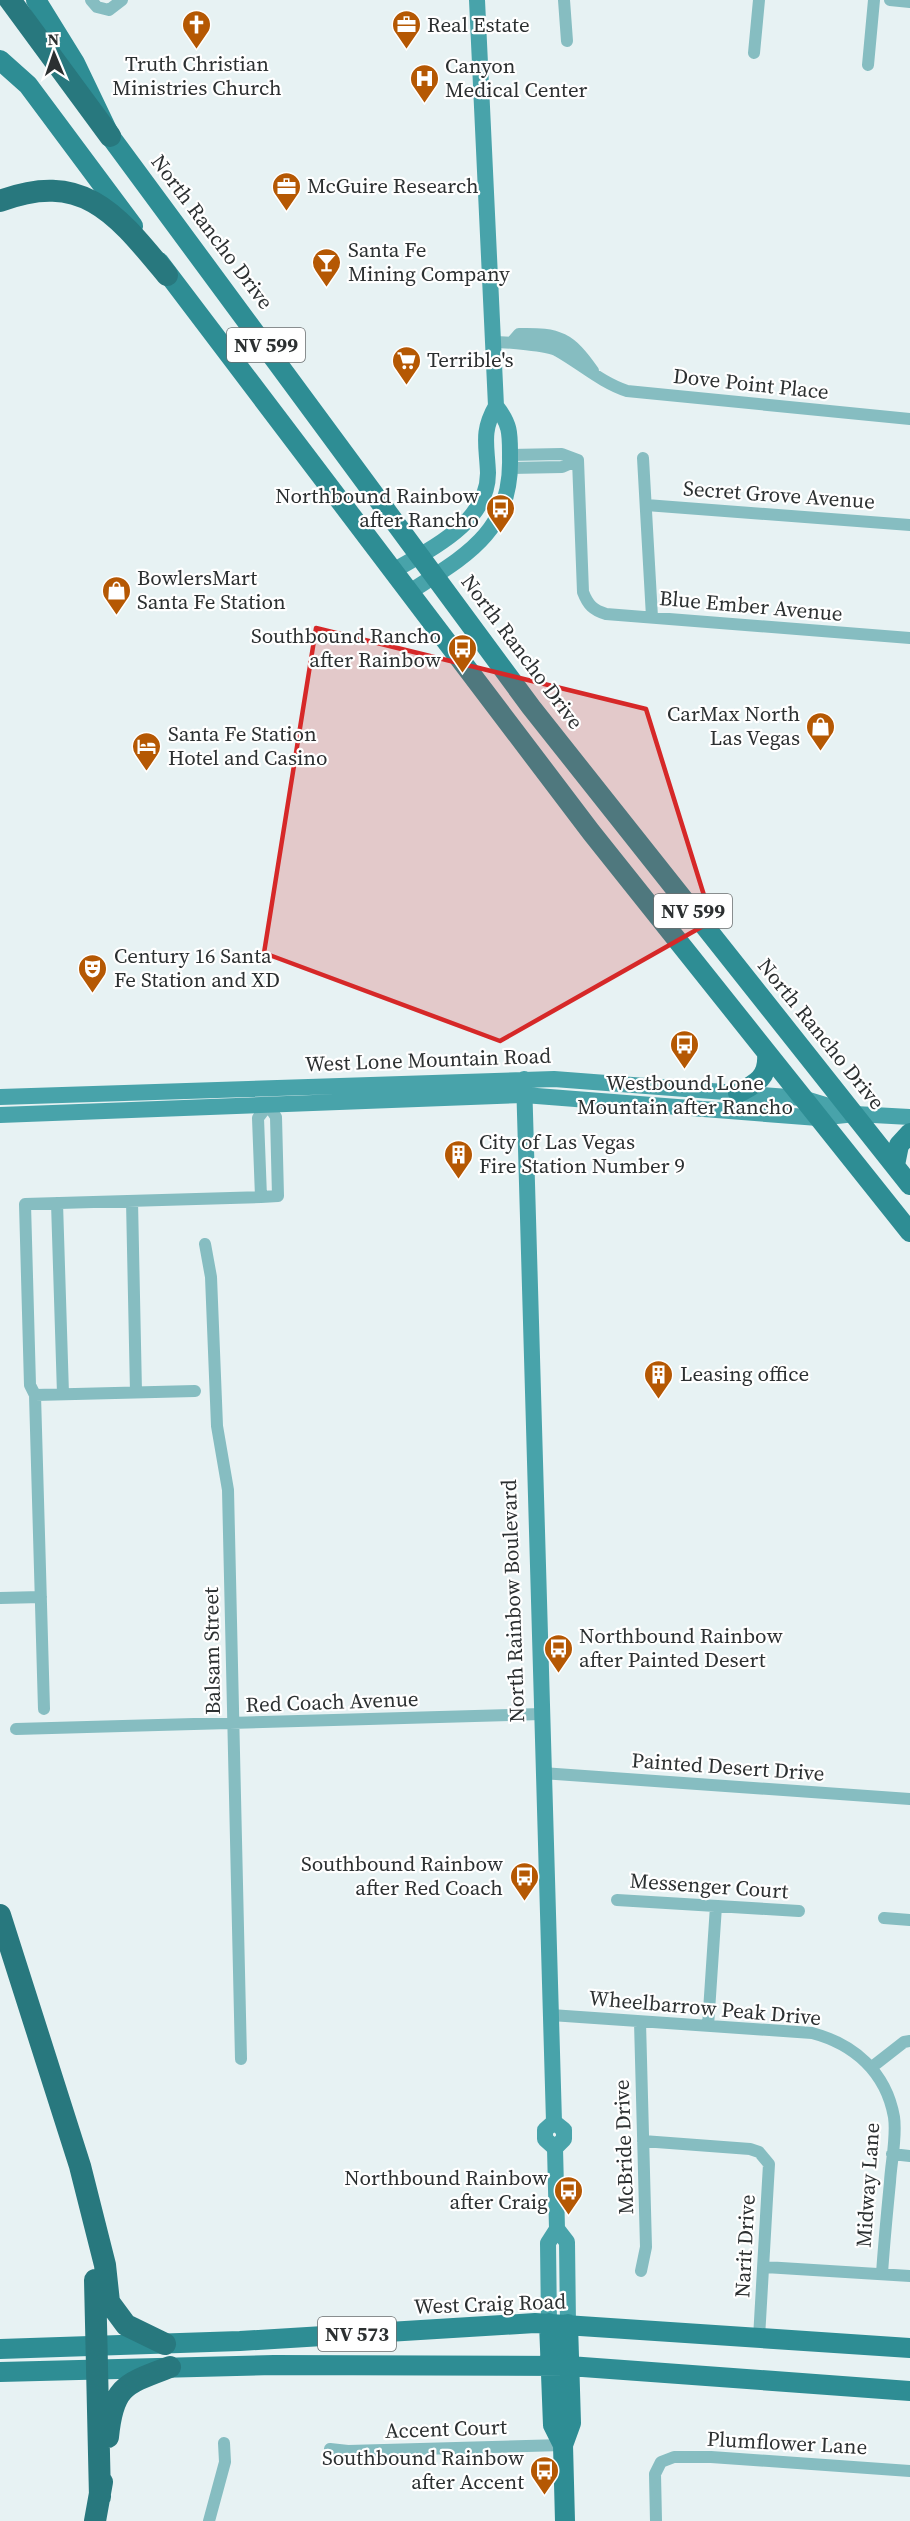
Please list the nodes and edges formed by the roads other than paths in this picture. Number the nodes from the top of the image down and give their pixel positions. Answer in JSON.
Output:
{"nodes":[{"id":1,"x":10,"y":0,"type":"edge"},
{"id":2,"x":36,"y":0,"type":"edge"},
{"id":3,"x":91,"y":0,"type":"edge"},
{"id":4,"x":122,"y":0,"type":"edge"},
{"id":5,"x":477,"y":0,"type":"edge"},
{"id":6,"x":564,"y":0,"type":"edge"},
{"id":7,"x":759,"y":0,"type":"edge"},
{"id":8,"x":874,"y":0,"type":"edge"},
{"id":9,"x":890,"y":0,"type":"edge"},
{"id":10,"x":910,"y":2,"type":"edge"},
{"id":11,"x":567,"y":40,"type":"dead end"},
{"id":12,"x":754,"y":53,"type":"dead end"},
{"id":13,"x":0,"y":60,"type":"edge"},
{"id":14,"x":868,"y":65,"type":"dead end"},
{"id":15,"x":110,"y":136,"type":"junction"},
{"id":16,"x":0,"y":201,"type":"edge"},
{"id":17,"x":168,"y":275,"type":"junction"},
{"id":18,"x":493,"y":342,"type":"junction"},
{"id":19,"x":496,"y":406,"type":"junction"},
{"id":20,"x":910,"y":419,"type":"edge"},
{"id":21,"x":643,"y":458,"type":"dead end"},
{"id":22,"x":511,"y":462,"type":"junction"},
{"id":23,"x":646,"y":505,"type":"junction"},
{"id":24,"x":910,"y":525,"type":"edge"},
{"id":25,"x":421,"y":555,"type":"junction"},
{"id":26,"x":393,"y":571,"type":"junction"},
{"id":27,"x":435,"y":575,"type":"junction"},
{"id":28,"x":408,"y":593,"type":"junction"},
{"id":29,"x":652,"y":617,"type":"junction"},
{"id":30,"x":910,"y":638,"type":"edge"},
{"id":31,"x":655,"y":864,"type":"junction"},
{"id":32,"x":624,"y":874,"type":"junction"},
{"id":33,"x":768,"y":1054,"type":"junction"},
{"id":34,"x":303,"y":1086,"type":"junction"},
{"id":35,"x":524,"y":1087,"type":"junction"},
{"id":36,"x":267,"y":1088,"type":"junction"},
{"id":37,"x":359,"y":1093,"type":"junction"},
{"id":38,"x":738,"y":1093,"type":"junction"},
{"id":39,"x":0,"y":1097,"type":"edge"},
{"id":40,"x":802,"y":1098,"type":"junction"},
{"id":41,"x":303,"y":1104,"type":"junction"},
{"id":42,"x":268,"y":1105,"type":"junction"},
{"id":43,"x":855,"y":1114,"type":"junction"},
{"id":44,"x":0,"y":1115,"type":"edge"},
{"id":45,"x":910,"y":1117,"type":"edge"},
{"id":46,"x":818,"y":1118,"type":"junction"},
{"id":47,"x":910,"y":1133,"type":"edge"},
{"id":48,"x":895,"y":1165,"type":"junction"},
{"id":49,"x":910,"y":1185,"type":"edge"},
{"id":50,"x":261,"y":1197,"type":"junction"},
{"id":51,"x":132,"y":1200,"type":"junction"},
{"id":52,"x":57,"y":1203,"type":"junction"},
{"id":53,"x":910,"y":1232,"type":"edge"},
{"id":54,"x":205,"y":1244,"type":"dead end"},
{"id":55,"x":195,"y":1391,"type":"dead end"},
{"id":56,"x":136,"y":1392,"type":"junction"},
{"id":57,"x":63,"y":1394,"type":"junction"},
{"id":58,"x":35,"y":1395,"type":"junction"},
{"id":59,"x":41,"y":1597,"type":"junction"},
{"id":60,"x":0,"y":1598,"type":"edge"},
{"id":61,"x":44,"y":1709,"type":"dead end"},
{"id":62,"x":541,"y":1714,"type":"junction"},
{"id":63,"x":233,"y":1724,"type":"junction"},
{"id":64,"x":16,"y":1729,"type":"dead end"},
{"id":65,"x":542,"y":1773,"type":"junction"},
{"id":66,"x":910,"y":1799,"type":"edge"},
{"id":67,"x":617,"y":1900,"type":"dead end"},
{"id":68,"x":716,"y":1906,"type":"junction"},
{"id":69,"x":799,"y":1911,"type":"dead end"},
{"id":70,"x":0,"y":1915,"type":"edge"},
{"id":71,"x":884,"y":1918,"type":"dead end"},
{"id":72,"x":910,"y":1920,"type":"edge"},
{"id":73,"x":551,"y":2015,"type":"junction"},
{"id":74,"x":640,"y":2022,"type":"junction"},
{"id":75,"x":708,"y":2026,"type":"junction"},
{"id":76,"x":910,"y":2041,"type":"edge"},
{"id":77,"x":241,"y":2059,"type":"dead end"},
{"id":78,"x":872,"y":2067,"type":"junction"},
{"id":79,"x":643,"y":2141,"type":"junction"},
{"id":80,"x":892,"y":2154,"type":"junction"},
{"id":81,"x":910,"y":2156,"type":"edge"},
{"id":82,"x":94,"y":2228,"type":"junction"},
{"id":83,"x":765,"y":2267,"type":"junction"},
{"id":84,"x":640,"y":2271,"type":"dead end"},
{"id":85,"x":882,"y":2274,"type":"junction"},
{"id":86,"x":910,"y":2276,"type":"edge"},
{"id":87,"x":559,"y":2324,"type":"junction"},
{"id":88,"x":759,"y":2338,"type":"junction"},
{"id":89,"x":165,"y":2344,"type":"junction"},
{"id":90,"x":910,"y":2348,"type":"edge"},
{"id":91,"x":0,"y":2349,"type":"edge"},
{"id":92,"x":97,"y":2358,"type":"junction"},
{"id":93,"x":170,"y":2367,"type":"junction"},
{"id":94,"x":560,"y":2367,"type":"junction"},
{"id":95,"x":0,"y":2372,"type":"edge"},
{"id":96,"x":910,"y":2391,"type":"edge"},
{"id":97,"x":224,"y":2443,"type":"dead end"},
{"id":98,"x":562,"y":2445,"type":"junction"},
{"id":99,"x":330,"y":2449,"type":"dead end"},
{"id":100,"x":910,"y":2471,"type":"edge"},
{"id":101,"x":100,"y":2497,"type":"junction"},
{"id":102,"x":95,"y":2521,"type":"edge"},
{"id":103,"x":209,"y":2521,"type":"edge"},
{"id":104,"x":565,"y":2521,"type":"edge"},
{"id":105,"x":656,"y":2521,"type":"edge"}],
"edges":[{"from":1,"to":15,"type":"highway"},
{"from":2,"to":15,"type":"main road","name":"North Rancho Drive"},
{"from":3,"to":4,"type":"street"},
{"from":5,"to":18,"type":"main road"},
{"from":6,"to":11,"type":"street"},
{"from":7,"to":12,"type":"street"},
{"from":8,"to":14,"type":"street"},
{"from":9,"to":10,"type":"street"},
{"from":13,"to":17,"type":"main road"},
{"from":15,"to":25,"type":"main road","name":"North Rancho Drive","number":"NV 599"},
{"from":16,"to":17,"type":"highway"},
{"from":17,"to":26,"type":"main road","number":"NV 599"},
{"from":18,"to":19,"type":"main road"},
{"from":18,"to":20,"type":"street","name":"Dove Point Place"},
{"from":19,"to":22,"type":"main road"},
{"from":19,"to":25,"type":"main road"},
{"from":21,"to":23,"type":"street"},
{"from":22,"to":27,"type":"main road"},
{"from":22,"to":29,"type":"street","name":"Blue Ember Avenue"},
{"from":23,"to":24,"type":"street","name":"Secret Grove Avenue"},
{"from":23,"to":29,"type":"street"},
{"from":25,"to":26,"type":"main road"},
{"from":25,"to":27,"type":"main road","name":"North Rancho Drive","number":"NV 599"},
{"from":26,"to":28,"type":"main road","number":"NV 599"},
{"from":27,"to":28,"type":"main road"},
{"from":27,"to":31,"type":"main road","name":"North Rancho Drive","number":"NV 599"},
{"from":28,"to":32,"type":"main road","number":"NV 599"},
{"from":29,"to":30,"type":"street","name":"Blue Ember Avenue"},
{"from":31,"to":32,"type":"main road"},
{"from":31,"to":43,"type":"main road","name":"North Rancho Drive","number":"NV 599"},
{"from":32,"to":33,"type":"main road","number":"NV 599"},
{"from":33,"to":38,"type":"main road"},
{"from":33,"to":40,"type":"main road","number":"NV 599"},
{"from":34,"to":36,"type":"main road","name":"West Lone Mountain Road"},
{"from":34,"to":37,"type":"main road","name":"West Lone Mountain Road"},
{"from":34,"to":41,"type":"main road"},
{"from":35,"to":37,"type":"main road","name":"West Lone Mountain Road"},
{"from":35,"to":38,"type":"main road","name":"West Lone Mountain Road"},
{"from":35,"to":46,"type":"main road","name":"West Lone Mountain Road"},
{"from":35,"to":62,"type":"main road","name":"North Rainbow Boulevard"},
{"from":36,"to":39,"type":"main road","name":"West Lone Mountain Road"},
{"from":36,"to":42,"type":"main road"},
{"from":37,"to":41,"type":"main road","name":"West Lone Mountain Road"},
{"from":38,"to":40,"type":"main road","name":"West Lone Mountain Road"},
{"from":40,"to":43,"type":"main road","name":"West Lone Mountain Road"},
{"from":40,"to":46,"type":"main road","number":"NV 599"},
{"from":41,"to":42,"type":"main road","name":"West Lone Mountain Road"},
{"from":42,"to":44,"type":"main road","name":"West Lone Mountain Road"},
{"from":42,"to":50,"type":"street"},
{"from":42,"to":50,"type":"street"},
{"from":43,"to":45,"type":"main road","name":"West Lone Mountain Road"},
{"from":43,"to":46,"type":"main road","name":"West Lone Mountain Road"},
{"from":43,"to":48,"type":"main road","name":"North Rancho Drive","number":"NV 599"},
{"from":46,"to":53,"type":"main road","number":"NV 599"},
{"from":47,"to":48,"type":"main road"},
{"from":48,"to":49,"type":"main road","name":"North Rancho Drive","number":"NV 599"},
{"from":50,"to":51,"type":"street"},
{"from":51,"to":52,"type":"street"},
{"from":51,"to":56,"type":"street"},
{"from":52,"to":57,"type":"street"},
{"from":52,"to":58,"type":"street"},
{"from":54,"to":63,"type":"street","name":"Balsam Street"},
{"from":55,"to":56,"type":"street"},
{"from":56,"to":57,"type":"street"},
{"from":57,"to":58,"type":"street"},
{"from":58,"to":59,"type":"street"},
{"from":59,"to":60,"type":"street"},
{"from":59,"to":61,"type":"street"},
{"from":62,"to":63,"type":"street","name":"Red Coach Avenue"},
{"from":62,"to":65,"type":"main road","name":"North Rainbow Boulevard"},
{"from":63,"to":64,"type":"street","name":"Red Coach Avenue"},
{"from":63,"to":77,"type":"street","name":"Balsam Street"},
{"from":65,"to":66,"type":"street","name":"Painted Desert Drive"},
{"from":65,"to":73,"type":"main road","name":"North Rainbow Boulevard"},
{"from":67,"to":68,"type":"street","name":"Messenger Court"},
{"from":68,"to":69,"type":"street","name":"Messenger Court"},
{"from":68,"to":75,"type":"street"},
{"from":70,"to":82,"type":"highway"},
{"from":71,"to":72,"type":"street"},
{"from":73,"to":74,"type":"street","name":"Wheelbarrow Peak Drive"},
{"from":73,"to":87,"type":"main road","name":"North Rainbow Boulevard"},
{"from":74,"to":75,"type":"street","name":"Wheelbarrow Peak Drive"},
{"from":74,"to":79,"type":"street","name":"McBride Drive"},
{"from":75,"to":78,"type":"street","name":"Wheelbarrow Peak Drive"},
{"from":76,"to":78,"type":"street"},
{"from":78,"to":80,"type":"street","name":"Midway Lane"},
{"from":79,"to":83,"type":"street","name":"Narit Drive"},
{"from":79,"to":84,"type":"street","name":"McBride Drive"},
{"from":80,"to":81,"type":"street"},
{"from":80,"to":85,"type":"street","name":"Midway Lane"},
{"from":82,"to":89,"type":"highway"},
{"from":82,"to":92,"type":"highway"},
{"from":83,"to":85,"type":"street"},
{"from":83,"to":88,"type":"street","name":"Narit Drive"},
{"from":85,"to":86,"type":"street"},
{"from":87,"to":88,"type":"main road","name":"West Craig Road","number":"NV 573"},
{"from":87,"to":89,"type":"main road","name":"West Craig Road","number":"NV 573"},
{"from":87,"to":94,"type":"main road","name":"North Rainbow Boulevard"},
{"from":88,"to":90,"type":"main road","name":"West Craig Road","number":"NV 573"},
{"from":89,"to":92,"type":"main road","name":"West Craig Road","number":"NV 573"},
{"from":91,"to":92,"type":"main road","name":"West Craig Road","number":"NV 573"},
{"from":92,"to":93,"type":"main road","name":"West Craig Road","number":"NV 573"},
{"from":92,"to":95,"type":"main road","name":"West Craig Road","number":"NV 573"},
{"from":92,"to":101,"type":"highway"},
{"from":93,"to":94,"type":"main road","name":"West Craig Road","number":"NV 573"},
{"from":93,"to":101,"type":"highway"},
{"from":94,"to":96,"type":"main road","name":"West Craig Road","number":"NV 573"},
{"from":94,"to":98,"type":"main road","name":"North Rainbow Boulevard"},
{"from":97,"to":103,"type":"street"},
{"from":98,"to":99,"type":"street","name":"Accent Court"},
{"from":98,"to":104,"type":"main road","name":"North Rainbow Boulevard"},
{"from":100,"to":105,"type":"street","name":"Plumflower Lane"},
{"from":101,"to":102,"type":"highway"}]}
